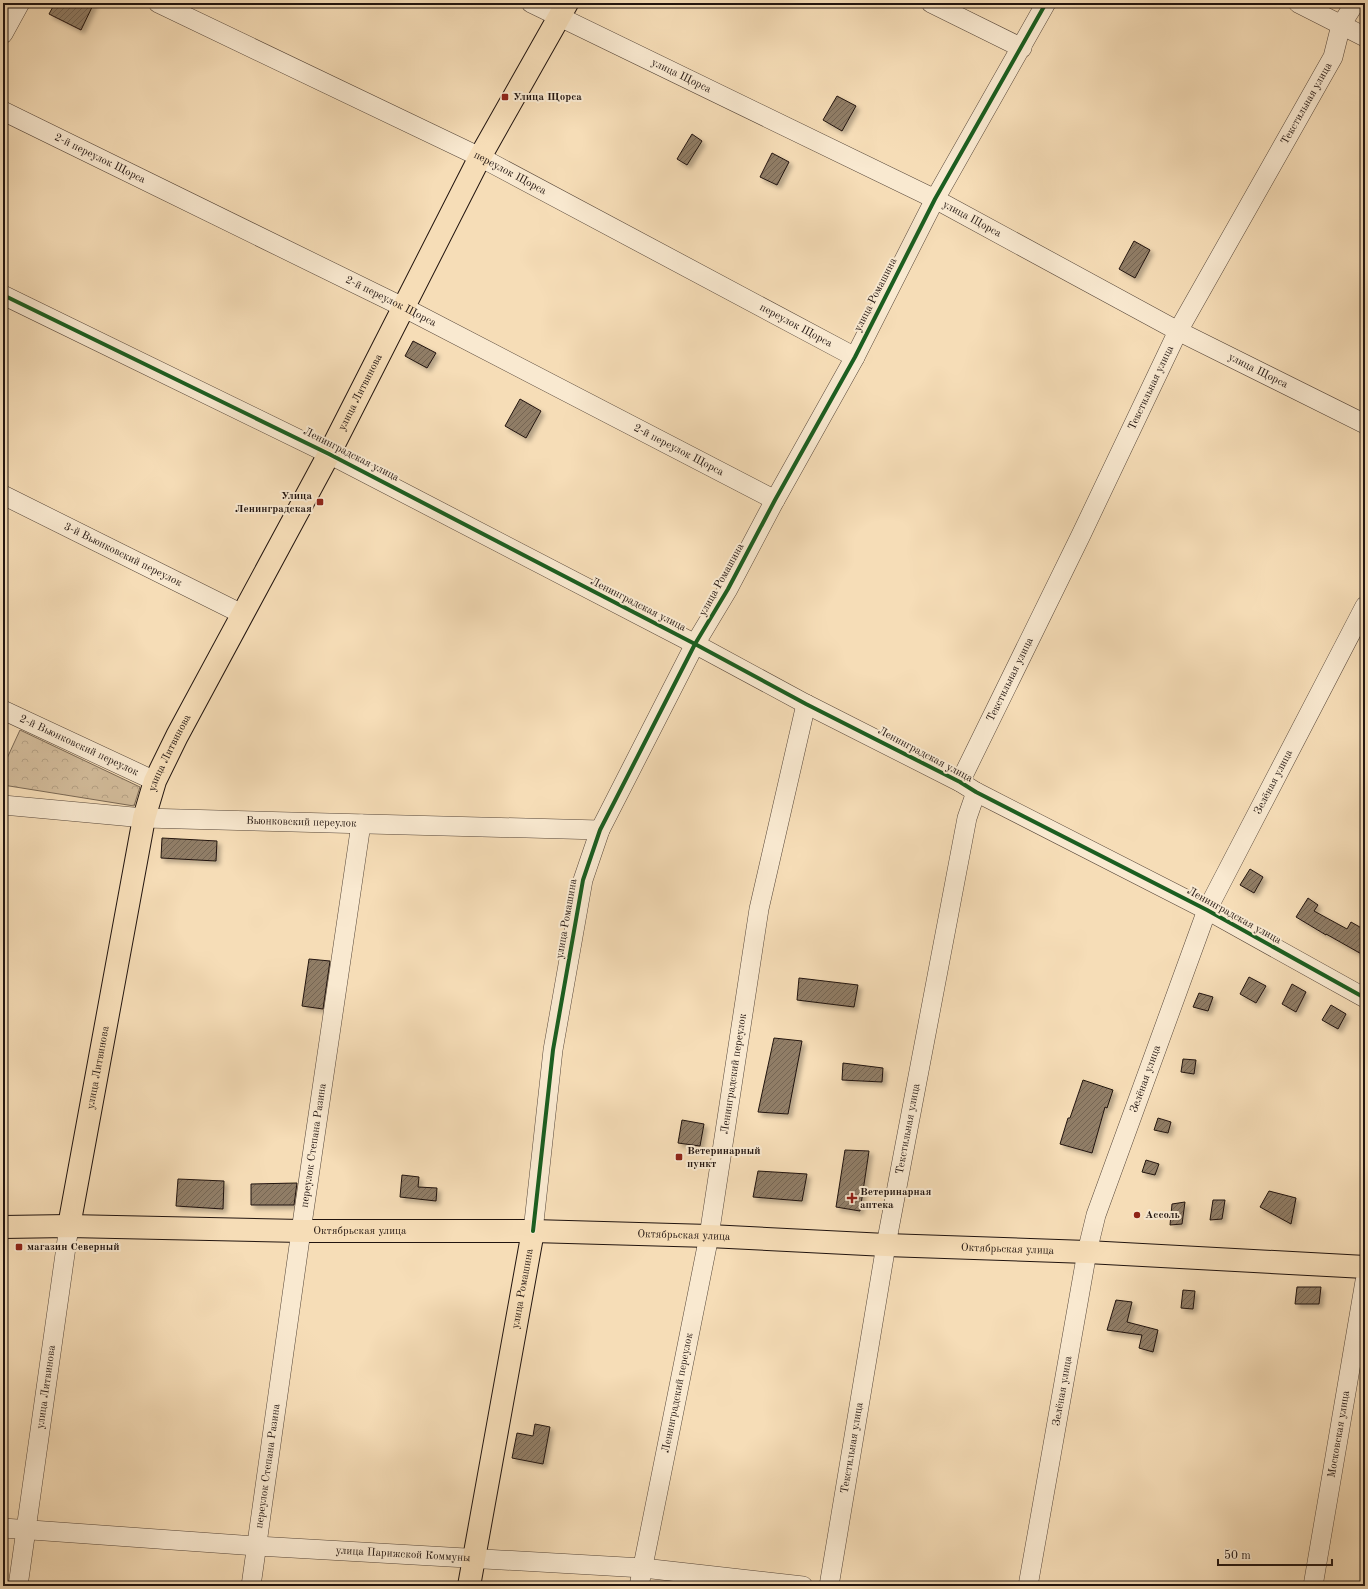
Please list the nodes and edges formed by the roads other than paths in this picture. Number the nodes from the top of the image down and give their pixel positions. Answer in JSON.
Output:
{"nodes":[{"id":1,"x":20,"y":3,"type":"edge"},
{"id":2,"x":158,"y":3,"type":"edge"},
{"id":3,"x":531,"y":3,"type":"edge"},
{"id":4,"x":932,"y":3,"type":"edge"},
{"id":5,"x":1046,"y":3,"type":"edge"},
{"id":6,"x":1298,"y":3,"type":"edge"},
{"id":7,"x":1355,"y":3,"type":"edge"},
{"id":8,"x":563,"y":10,"type":"edge"},
{"id":9,"x":1341,"y":25,"type":"junction"},
{"id":10,"x":3,"y":34,"type":"edge"},
{"id":11,"x":1365,"y":37,"type":"edge"},
{"id":12,"x":1022,"y":48,"type":"junction"},
{"id":13,"x":3,"y":111,"type":"edge"},
{"id":14,"x":480,"y":157,"type":"junction"},
{"id":15,"x":935,"y":199,"type":"junction"},
{"id":16,"x":3,"y":295,"type":"edge"},
{"id":17,"x":403,"y":307,"type":"junction"},
{"id":18,"x":1178,"y":331,"type":"junction"},
{"id":19,"x":855,"y":356,"type":"junction"},
{"id":20,"x":1365,"y":424,"type":"edge"},
{"id":21,"x":329,"y":454,"type":"junction"},
{"id":22,"x":3,"y":495,"type":"edge"},
{"id":23,"x":775,"y":500,"type":"junction"},
{"id":24,"x":1365,"y":606,"type":"edge"},
{"id":25,"x":242,"y":614,"type":"junction"},
{"id":26,"x":695,"y":644,"type":"junction"},
{"id":27,"x":806,"y":704,"type":"junction"},
{"id":28,"x":3,"y":710,"type":"edge"},
{"id":29,"x":155,"y":781,"type":"junction"},
{"id":30,"x":968,"y":787,"type":"junction"},
{"id":31,"x":3,"y":805,"type":"edge"},
{"id":32,"x":144,"y":818,"type":"junction"},
{"id":33,"x":361,"y":824,"type":"junction"},
{"id":34,"x":600,"y":830,"type":"junction"},
{"id":35,"x":1207,"y":910,"type":"junction"},
{"id":36,"x":1365,"y":998,"type":"edge"},
{"id":37,"x":69,"y":1226,"type":"junction"},
{"id":38,"x":3,"y":1227,"type":"edge"},
{"id":39,"x":301,"y":1231,"type":"junction"},
{"id":40,"x":533,"y":1231,"type":"junction"},
{"id":41,"x":709,"y":1236,"type":"junction"},
{"id":42,"x":886,"y":1245,"type":"junction"},
{"id":43,"x":1087,"y":1252,"type":"junction"},
{"id":44,"x":1365,"y":1267,"type":"edge"},
{"id":45,"x":1365,"y":1281,"type":"edge"},
{"id":46,"x":3,"y":1528,"type":"edge"},
{"id":47,"x":26,"y":1530,"type":"junction"},
{"id":48,"x":257,"y":1546,"type":"junction"},
{"id":49,"x":474,"y":1559,"type":"junction"},
{"id":50,"x":643,"y":1568,"type":"junction"},
{"id":51,"x":18,"y":1586,"type":"edge"},
{"id":52,"x":251,"y":1586,"type":"edge"},
{"id":53,"x":469,"y":1586,"type":"edge"},
{"id":54,"x":639,"y":1586,"type":"edge"},
{"id":55,"x":803,"y":1586,"type":"edge"},
{"id":56,"x":829,"y":1586,"type":"edge"},
{"id":57,"x":1028,"y":1586,"type":"edge"},
{"id":58,"x":1313,"y":1586,"type":"edge"}],
"edges":[{"from":1,"to":10,"type":"street"},
{"from":2,"to":14,"type":"street","name":"переулок Щорса"},
{"from":3,"to":8,"type":"street","name":"улица Щорса"},
{"from":4,"to":12,"type":"street"},
{"from":5,"to":12,"type":"street","name":"улица Ромашина"},
{"from":6,"to":9,"type":"street"},
{"from":7,"to":9,"type":"street","name":"Текстильная улица"},
{"from":8,"to":14,"type":"main road","name":"улица Литвинова"},
{"from":8,"to":15,"type":"street","name":"улица Щорса"},
{"from":9,"to":11,"type":"street"},
{"from":9,"to":18,"type":"street","name":"Текстильная улица"},
{"from":12,"to":15,"type":"street","name":"улица Ромашина"},
{"from":13,"to":17,"type":"street","name":"2-й переулок Щорса"},
{"from":14,"to":17,"type":"main road","name":"улица Литвинова"},
{"from":14,"to":19,"type":"street","name":"переулок Щорса"},
{"from":15,"to":18,"type":"street","name":"улица Щорса"},
{"from":15,"to":19,"type":"street","name":"улица Ромашина"},
{"from":16,"to":21,"type":"street","name":"Ленинградская улица"},
{"from":17,"to":21,"type":"main road","name":"улица Литвинова"},
{"from":17,"to":23,"type":"street","name":"2-й переулок Щорса"},
{"from":18,"to":20,"type":"street","name":"улица Щорса"},
{"from":18,"to":30,"type":"street","name":"Текстильная улица"},
{"from":19,"to":23,"type":"street","name":"улица Ромашина"},
{"from":21,"to":25,"type":"main road","name":"улица Литвинова"},
{"from":21,"to":26,"type":"street","name":"Ленинградская улица"},
{"from":22,"to":25,"type":"street","name":"3-й Вьюнковский переулок"},
{"from":23,"to":26,"type":"street","name":"улица Ромашина"},
{"from":24,"to":35,"type":"street","name":"Зелёная улица"},
{"from":25,"to":29,"type":"main road","name":"улица Литвинова"},
{"from":26,"to":27,"type":"street","name":"Ленинградская улица"},
{"from":26,"to":34,"type":"street","name":"улица Ромашина"},
{"from":27,"to":30,"type":"street","name":"Ленинградская улица"},
{"from":27,"to":41,"type":"street","name":"Ленинградский переулок"},
{"from":28,"to":29,"type":"street","name":"2-й Вьюнковский переулок"},
{"from":29,"to":32,"type":"main road","name":"улица Литвинова"},
{"from":30,"to":35,"type":"street","name":"Ленинградская улица"},
{"from":30,"to":42,"type":"street","name":"Текстильная улица"},
{"from":31,"to":32,"type":"street","name":"Вьюнковский переулок"},
{"from":32,"to":33,"type":"street","name":"Вьюнковский переулок"},
{"from":32,"to":37,"type":"main road","name":"улица Литвинова"},
{"from":33,"to":34,"type":"street","name":"Вьюнковский переулок"},
{"from":33,"to":39,"type":"street","name":"переулок Степана Разина"},
{"from":34,"to":40,"type":"street","name":"улица Ромашина"},
{"from":35,"to":36,"type":"street","name":"Ленинградская улица"},
{"from":35,"to":43,"type":"street","name":"Зелёная улица"},
{"from":37,"to":38,"type":"main road","name":"Октябрьская улица"},
{"from":37,"to":39,"type":"main road","name":"Октябрьская улица"},
{"from":37,"to":47,"type":"street","name":"улица Литвинова"},
{"from":39,"to":40,"type":"main road","name":"Октябрьская улица"},
{"from":39,"to":48,"type":"street","name":"переулок Степана Разина"},
{"from":40,"to":41,"type":"main road","name":"Октябрьская улица"},
{"from":40,"to":49,"type":"main road","name":"улица Ромашина"},
{"from":41,"to":42,"type":"main road","name":"Октябрьская улица"},
{"from":41,"to":50,"type":"street","name":"Ленинградский переулок"},
{"from":42,"to":43,"type":"main road","name":"Октябрьская улица"},
{"from":42,"to":56,"type":"street","name":"Текстильная улица"},
{"from":43,"to":44,"type":"main road","name":"Октябрьская улица"},
{"from":43,"to":57,"type":"street","name":"Зелёная улица"},
{"from":45,"to":58,"type":"street","name":"Московская улица"},
{"from":46,"to":47,"type":"street","name":"улица Парижской Коммуны"},
{"from":47,"to":48,"type":"street","name":"улица Парижской Коммуны"},
{"from":47,"to":51,"type":"street","name":"улица Литвинова"},
{"from":48,"to":49,"type":"street","name":"улица Парижской Коммуны"},
{"from":48,"to":52,"type":"street","name":"переулок Степана Разина"},
{"from":49,"to":50,"type":"street","name":"улица Парижской Коммуны"},
{"from":49,"to":53,"type":"main road","name":"улица Ромашина"},
{"from":50,"to":54,"type":"street","name":"Ленинградский переулок"},
{"from":50,"to":55,"type":"street","name":"улица Парижской Коммуны"}]}
